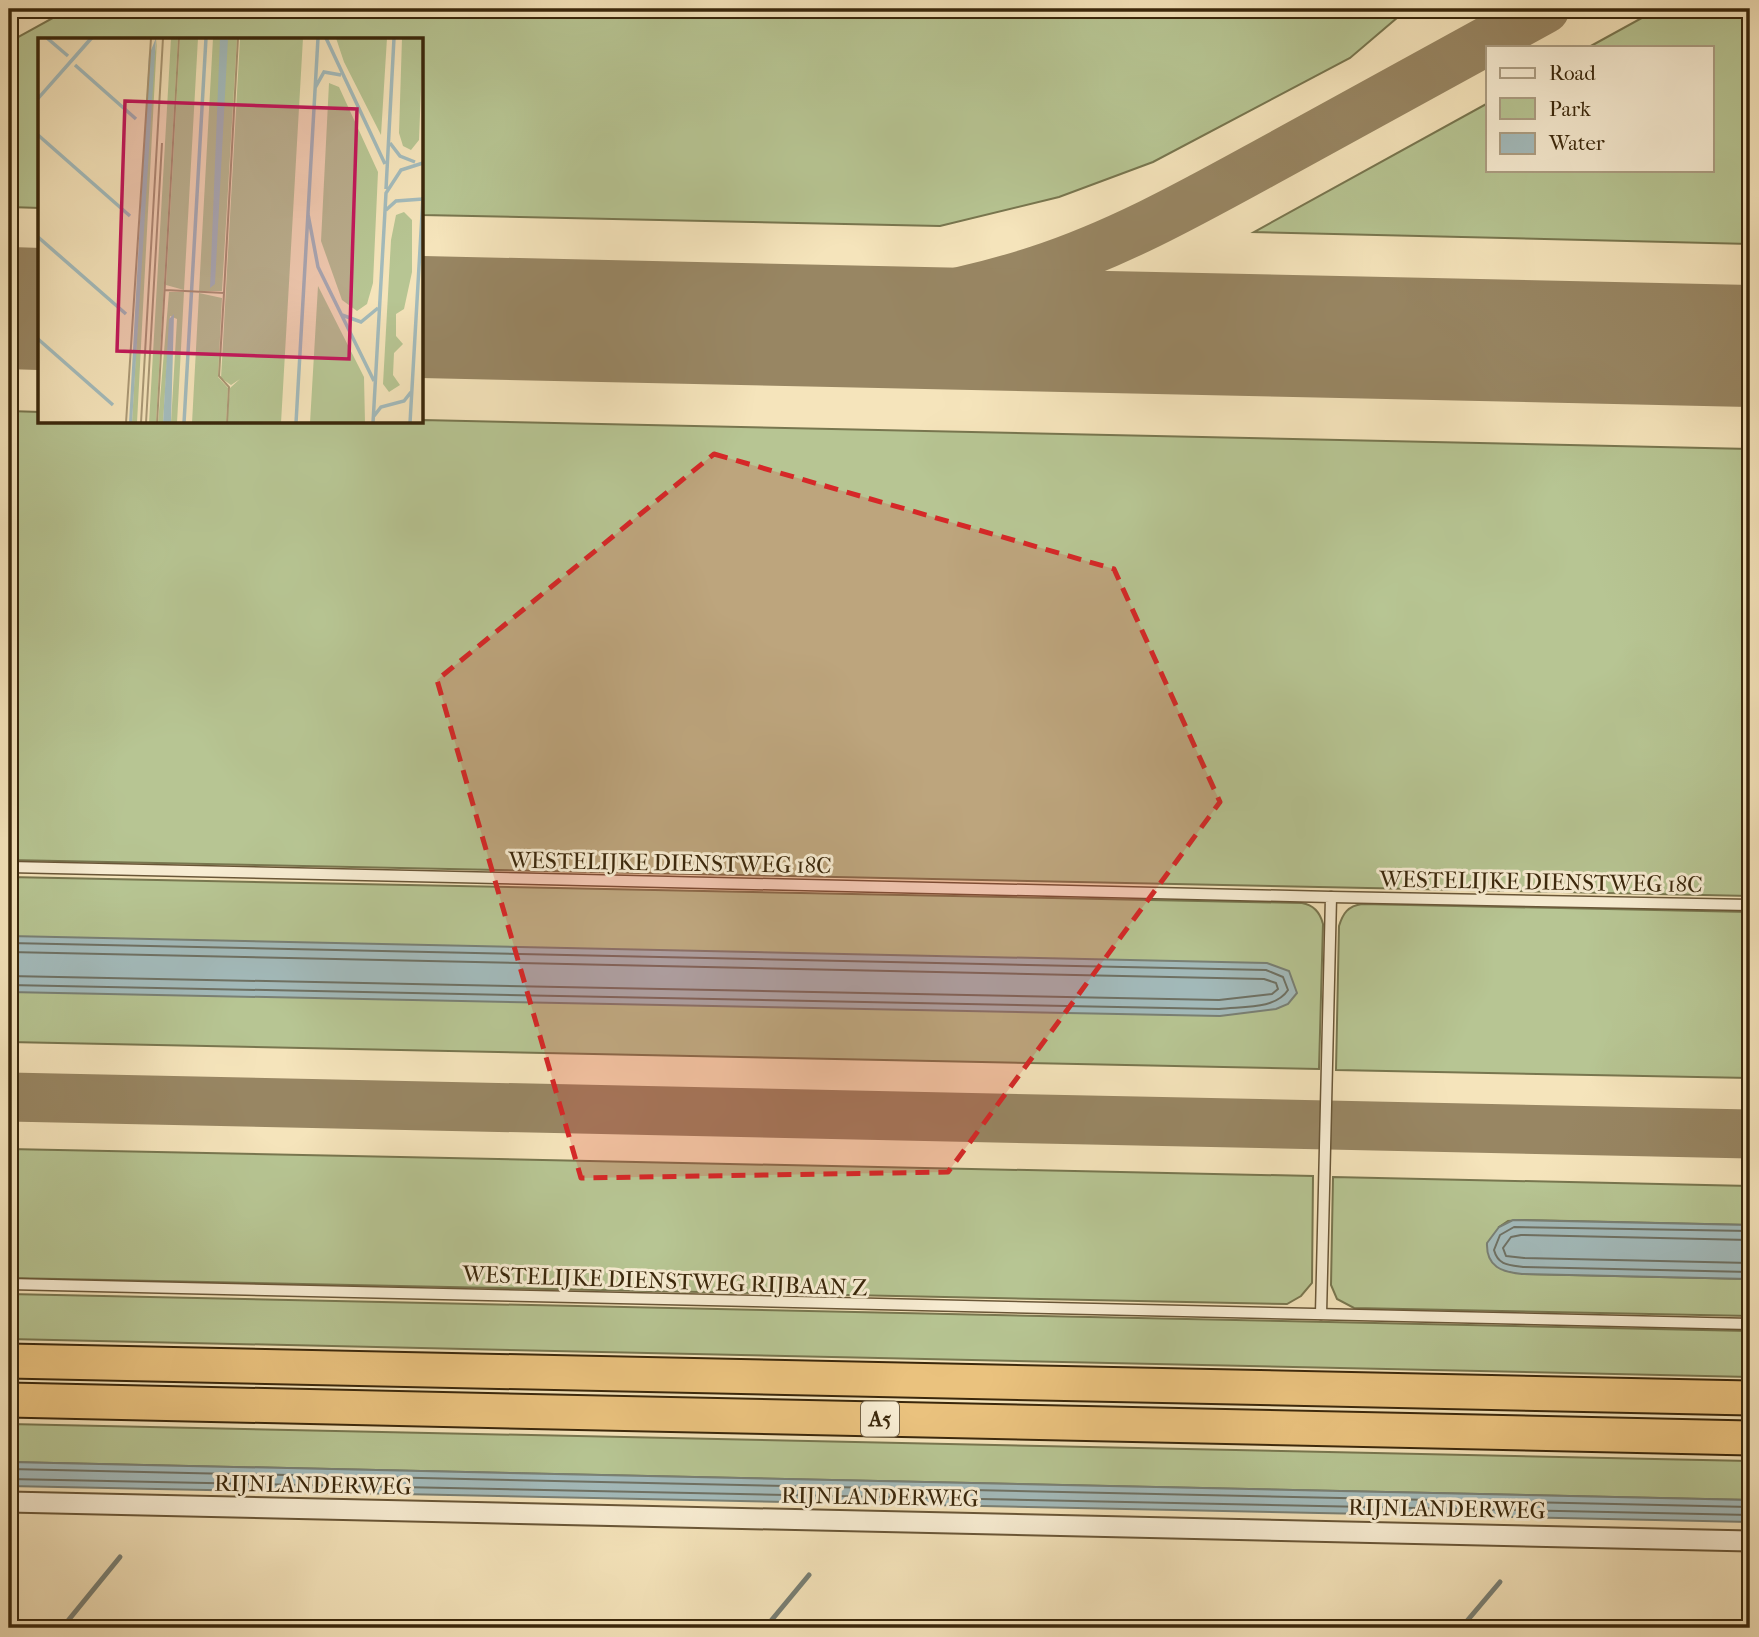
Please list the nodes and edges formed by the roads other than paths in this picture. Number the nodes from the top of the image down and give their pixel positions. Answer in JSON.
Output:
{"nodes":[{"id":1,"x":9,"y":867,"type":"edge"},
{"id":2,"x":1331,"y":897,"type":"junction"},
{"id":3,"x":1750,"y":905,"type":"edge"},
{"id":4,"x":9,"y":1284,"type":"edge"},
{"id":5,"x":1321,"y":1314,"type":"junction"},
{"id":6,"x":1750,"y":1324,"type":"edge"},
{"id":7,"x":9,"y":1361,"type":"edge"},
{"id":8,"x":1750,"y":1398,"type":"edge"},
{"id":9,"x":9,"y":1400,"type":"edge"},
{"id":10,"x":1750,"y":1438,"type":"edge"},
{"id":11,"x":9,"y":1502,"type":"edge"},
{"id":12,"x":1750,"y":1541,"type":"edge"}],
"edges":[{"from":1,"to":2,"type":"lane","name":"WESTELIJKE DIENSTWEG 18C"},
{"from":2,"to":3,"type":"lane","name":"WESTELIJKE DIENSTWEG 18C"},
{"from":2,"to":5,"type":"lane"},
{"from":4,"to":5,"type":"lane","name":"WESTELIJKE DIENSTWEG RIJBAAN Z"},
{"from":5,"to":6,"type":"lane","name":"WESTELIJKE DIENSTWEG RIJBAAN Z"},
{"from":7,"to":8,"type":"highway","number":"A5"},
{"from":9,"to":10,"type":"highway","number":"A5"},
{"from":11,"to":12,"type":"street","name":"RIJNLANDERWEG"}]}
